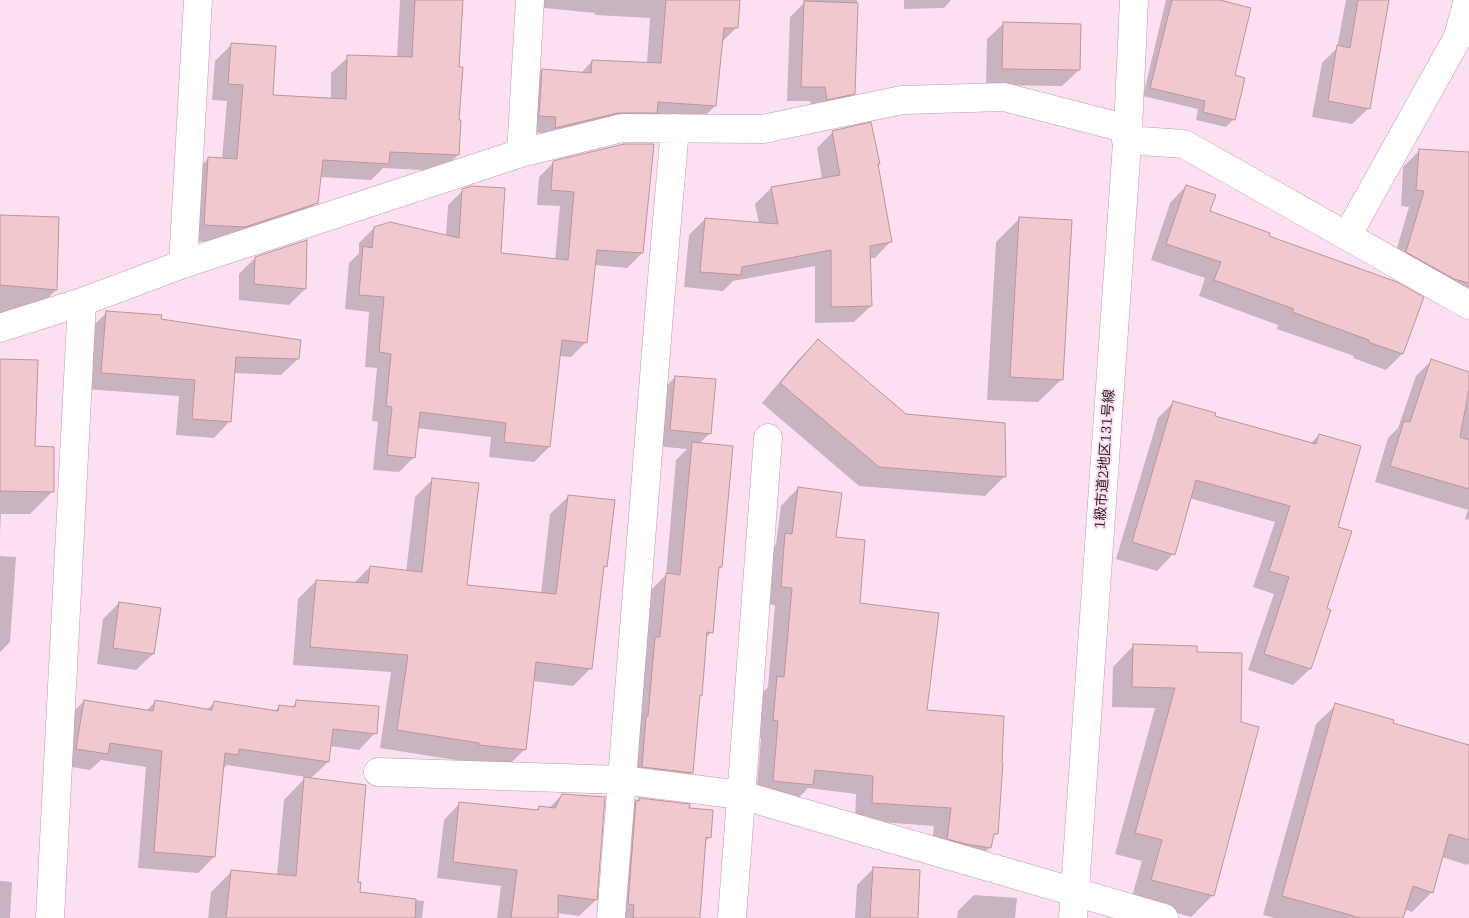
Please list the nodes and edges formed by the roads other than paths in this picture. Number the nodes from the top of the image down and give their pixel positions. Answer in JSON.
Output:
{"nodes":[{"id":1,"x":198,"y":0,"type":"edge"},
{"id":2,"x":530,"y":0,"type":"edge"},
{"id":3,"x":1134,"y":0,"type":"edge"},
{"id":4,"x":1468,"y":0,"type":"edge"},
{"id":5,"x":675,"y":128,"type":"junction"},
{"id":6,"x":1127,"y":134,"type":"junction"},
{"id":7,"x":521,"y":153,"type":"junction"},
{"id":8,"x":1347,"y":236,"type":"junction"},
{"id":9,"x":183,"y":264,"type":"junction"},
{"id":10,"x":82,"y":302,"type":"junction"},
{"id":11,"x":1469,"y":306,"type":"edge"},
{"id":12,"x":0,"y":328,"type":"edge"},
{"id":13,"x":768,"y":438,"type":"dead end"},
{"id":14,"x":378,"y":772,"type":"dead end"},
{"id":15,"x":622,"y":780,"type":"junction"},
{"id":16,"x":741,"y":795,"type":"junction"},
{"id":17,"x":1074,"y":905,"type":"edge"},
{"id":18,"x":50,"y":918,"type":"edge"},
{"id":19,"x":611,"y":918,"type":"edge"},
{"id":20,"x":732,"y":918,"type":"edge"},
{"id":21,"x":1164,"y":918,"type":"edge"}],
"edges":[{"from":1,"to":9,"type":"street"},
{"from":2,"to":7,"type":"street"},
{"from":3,"to":6,"type":"street","name":"1級市道2地区131号線"},
{"from":4,"to":8,"type":"street"},
{"from":5,"to":6,"type":"street"},
{"from":5,"to":7,"type":"street"},
{"from":5,"to":15,"type":"street"},
{"from":6,"to":8,"type":"street"},
{"from":6,"to":17,"type":"street","name":"1級市道2地区131号線"},
{"from":7,"to":9,"type":"street"},
{"from":8,"to":11,"type":"street"},
{"from":9,"to":10,"type":"street"},
{"from":10,"to":12,"type":"street"},
{"from":10,"to":18,"type":"street"},
{"from":13,"to":16,"type":"street"},
{"from":14,"to":15,"type":"street"},
{"from":15,"to":16,"type":"street"},
{"from":15,"to":19,"type":"street"},
{"from":16,"to":17,"type":"street"},
{"from":16,"to":20,"type":"street"},
{"from":17,"to":21,"type":"street"}]}
